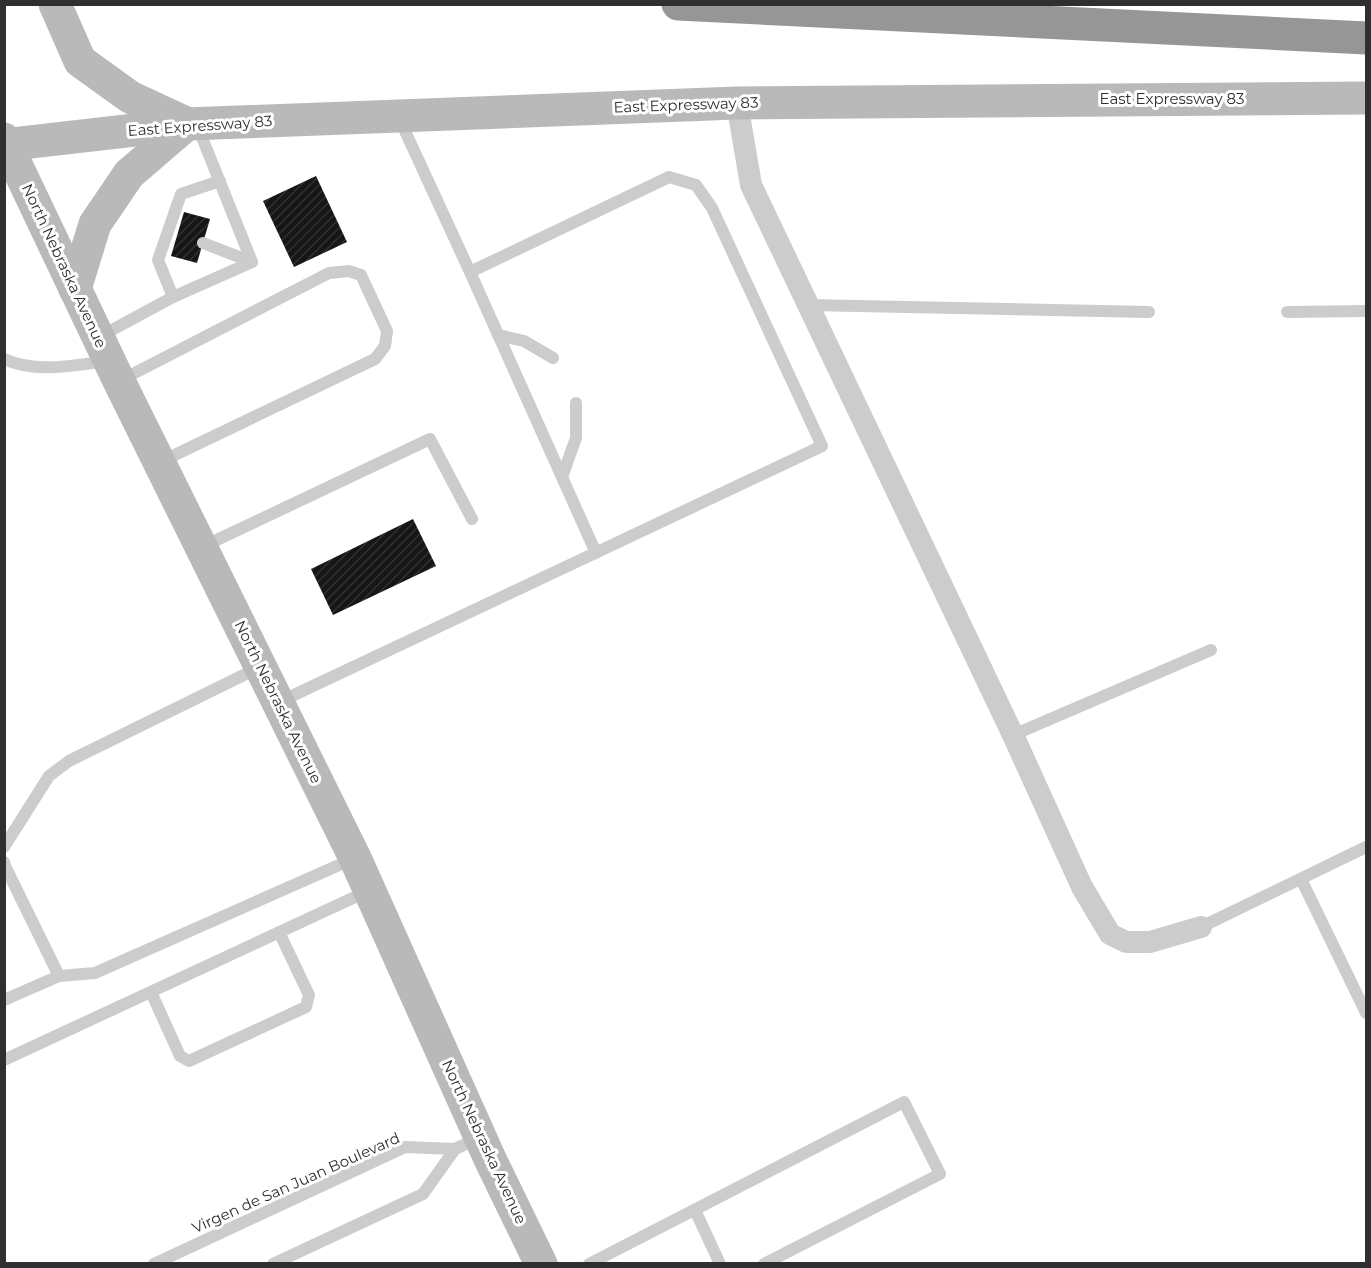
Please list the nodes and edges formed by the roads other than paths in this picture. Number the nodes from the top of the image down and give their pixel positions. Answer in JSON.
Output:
{"nodes":[{"id":1,"x":55,"y":4,"type":"edge"},
{"id":2,"x":678,"y":4,"type":"edge"},
{"id":3,"x":1366,"y":38,"type":"edge"},
{"id":4,"x":1366,"y":98,"type":"edge"},
{"id":5,"x":737,"y":103,"type":"junction"},
{"id":6,"x":398,"y":116,"type":"junction"},
{"id":7,"x":192,"y":124,"type":"junction"},
{"id":8,"x":5,"y":143,"type":"edge"},
{"id":9,"x":220,"y":182,"type":"junction"},
{"id":10,"x":203,"y":243,"type":"dead end"},
{"id":11,"x":252,"y":262,"type":"junction"},
{"id":12,"x":470,"y":272,"type":"junction"},
{"id":13,"x":75,"y":289,"type":"junction"},
{"id":14,"x":173,"y":297,"type":"junction"},
{"id":15,"x":808,"y":305,"type":"junction"},
{"id":16,"x":1366,"y":311,"type":"edge"},
{"id":17,"x":1149,"y":312,"type":"dead end"},
{"id":18,"x":1287,"y":312,"type":"dead end"},
{"id":19,"x":498,"y":335,"type":"junction"},
{"id":20,"x":553,"y":358,"type":"dead end"},
{"id":21,"x":4,"y":359,"type":"edge"},
{"id":22,"x":108,"y":360,"type":"junction"},
{"id":23,"x":576,"y":403,"type":"dead end"},
{"id":24,"x":159,"y":462,"type":"junction"},
{"id":25,"x":562,"y":477,"type":"junction"},
{"id":26,"x":472,"y":519,"type":"dead end"},
{"id":27,"x":201,"y":548,"type":"junction"},
{"id":28,"x":596,"y":552,"type":"junction"},
{"id":29,"x":1211,"y":650,"type":"dead end"},
{"id":30,"x":260,"y":667,"type":"junction"},
{"id":31,"x":278,"y":703,"type":"junction"},
{"id":32,"x":1013,"y":735,"type":"junction"},
{"id":33,"x":4,"y":847,"type":"edge"},
{"id":34,"x":1366,"y":847,"type":"edge"},
{"id":35,"x":355,"y":858,"type":"junction"},
{"id":36,"x":4,"y":862,"type":"edge"},
{"id":37,"x":1301,"y":879,"type":"junction"},
{"id":38,"x":369,"y":890,"type":"junction"},
{"id":39,"x":1201,"y":927,"type":"joint"},
{"id":40,"x":279,"y":932,"type":"junction"},
{"id":41,"x":59,"y":976,"type":"junction"},
{"id":42,"x":151,"y":992,"type":"junction"},
{"id":43,"x":4,"y":1000,"type":"edge"},
{"id":44,"x":1366,"y":1013,"type":"edge"},
{"id":45,"x":4,"y":1060,"type":"edge"},
{"id":46,"x":467,"y":1143,"type":"junction"},
{"id":47,"x":695,"y":1210,"type":"junction"},
{"id":48,"x":154,"y":1263,"type":"edge"},
{"id":49,"x":273,"y":1263,"type":"edge"},
{"id":50,"x":542,"y":1263,"type":"edge"},
{"id":51,"x":589,"y":1263,"type":"edge"},
{"id":52,"x":720,"y":1263,"type":"edge"},
{"id":53,"x":764,"y":1263,"type":"edge"}],
"edges":[{"from":1,"to":7,"type":"main road"},
{"from":2,"to":3,"type":"highway"},
{"from":4,"to":5,"type":"main road","name":"East Expressway 83"},
{"from":5,"to":6,"type":"main road","name":"East Expressway 83"},
{"from":5,"to":15,"type":"street"},
{"from":6,"to":7,"type":"main road","name":"East Expressway 83"},
{"from":6,"to":12,"type":"lane"},
{"from":7,"to":8,"type":"main road","name":"East Expressway 83"},
{"from":7,"to":9,"type":"lane"},
{"from":7,"to":13,"type":"main road"},
{"from":8,"to":13,"type":"main road","name":"North Nebraska Avenue"},
{"from":9,"to":11,"type":"lane"},
{"from":9,"to":14,"type":"lane"},
{"from":10,"to":11,"type":"lane"},
{"from":11,"to":14,"type":"lane"},
{"from":12,"to":19,"type":"lane"},
{"from":12,"to":28,"type":"lane"},
{"from":13,"to":22,"type":"main road","name":"North Nebraska Avenue"},
{"from":14,"to":22,"type":"lane"},
{"from":15,"to":17,"type":"lane"},
{"from":15,"to":32,"type":"street"},
{"from":16,"to":18,"type":"lane"},
{"from":19,"to":20,"type":"lane"},
{"from":19,"to":25,"type":"lane"},
{"from":21,"to":22,"type":"lane"},
{"from":22,"to":24,"type":"main road","name":"North Nebraska Avenue"},
{"from":22,"to":24,"type":"lane"},
{"from":23,"to":25,"type":"lane"},
{"from":24,"to":27,"type":"main road","name":"North Nebraska Avenue"},
{"from":25,"to":28,"type":"lane"},
{"from":26,"to":27,"type":"lane"},
{"from":27,"to":30,"type":"main road","name":"North Nebraska Avenue"},
{"from":28,"to":31,"type":"lane"},
{"from":29,"to":32,"type":"lane"},
{"from":30,"to":31,"type":"main road","name":"North Nebraska Avenue"},
{"from":30,"to":33,"type":"lane"},
{"from":31,"to":35,"type":"main road","name":"North Nebraska Avenue"},
{"from":32,"to":39,"type":"street"},
{"from":34,"to":37,"type":"lane"},
{"from":35,"to":38,"type":"main road","name":"North Nebraska Avenue"},
{"from":35,"to":41,"type":"lane"},
{"from":36,"to":41,"type":"lane"},
{"from":37,"to":39,"type":"lane"},
{"from":37,"to":44,"type":"lane"},
{"from":38,"to":40,"type":"lane"},
{"from":38,"to":46,"type":"main road","name":"North Nebraska Avenue"},
{"from":40,"to":42,"type":"lane"},
{"from":40,"to":42,"type":"lane"},
{"from":41,"to":43,"type":"lane"},
{"from":42,"to":45,"type":"lane"},
{"from":46,"to":48,"type":"lane","name":"Virgen de San Juan Boulevard"},
{"from":46,"to":49,"type":"lane"},
{"from":46,"to":50,"type":"main road","name":"North Nebraska Avenue"},
{"from":47,"to":51,"type":"lane"},
{"from":47,"to":52,"type":"lane"},
{"from":47,"to":53,"type":"lane"}]}
